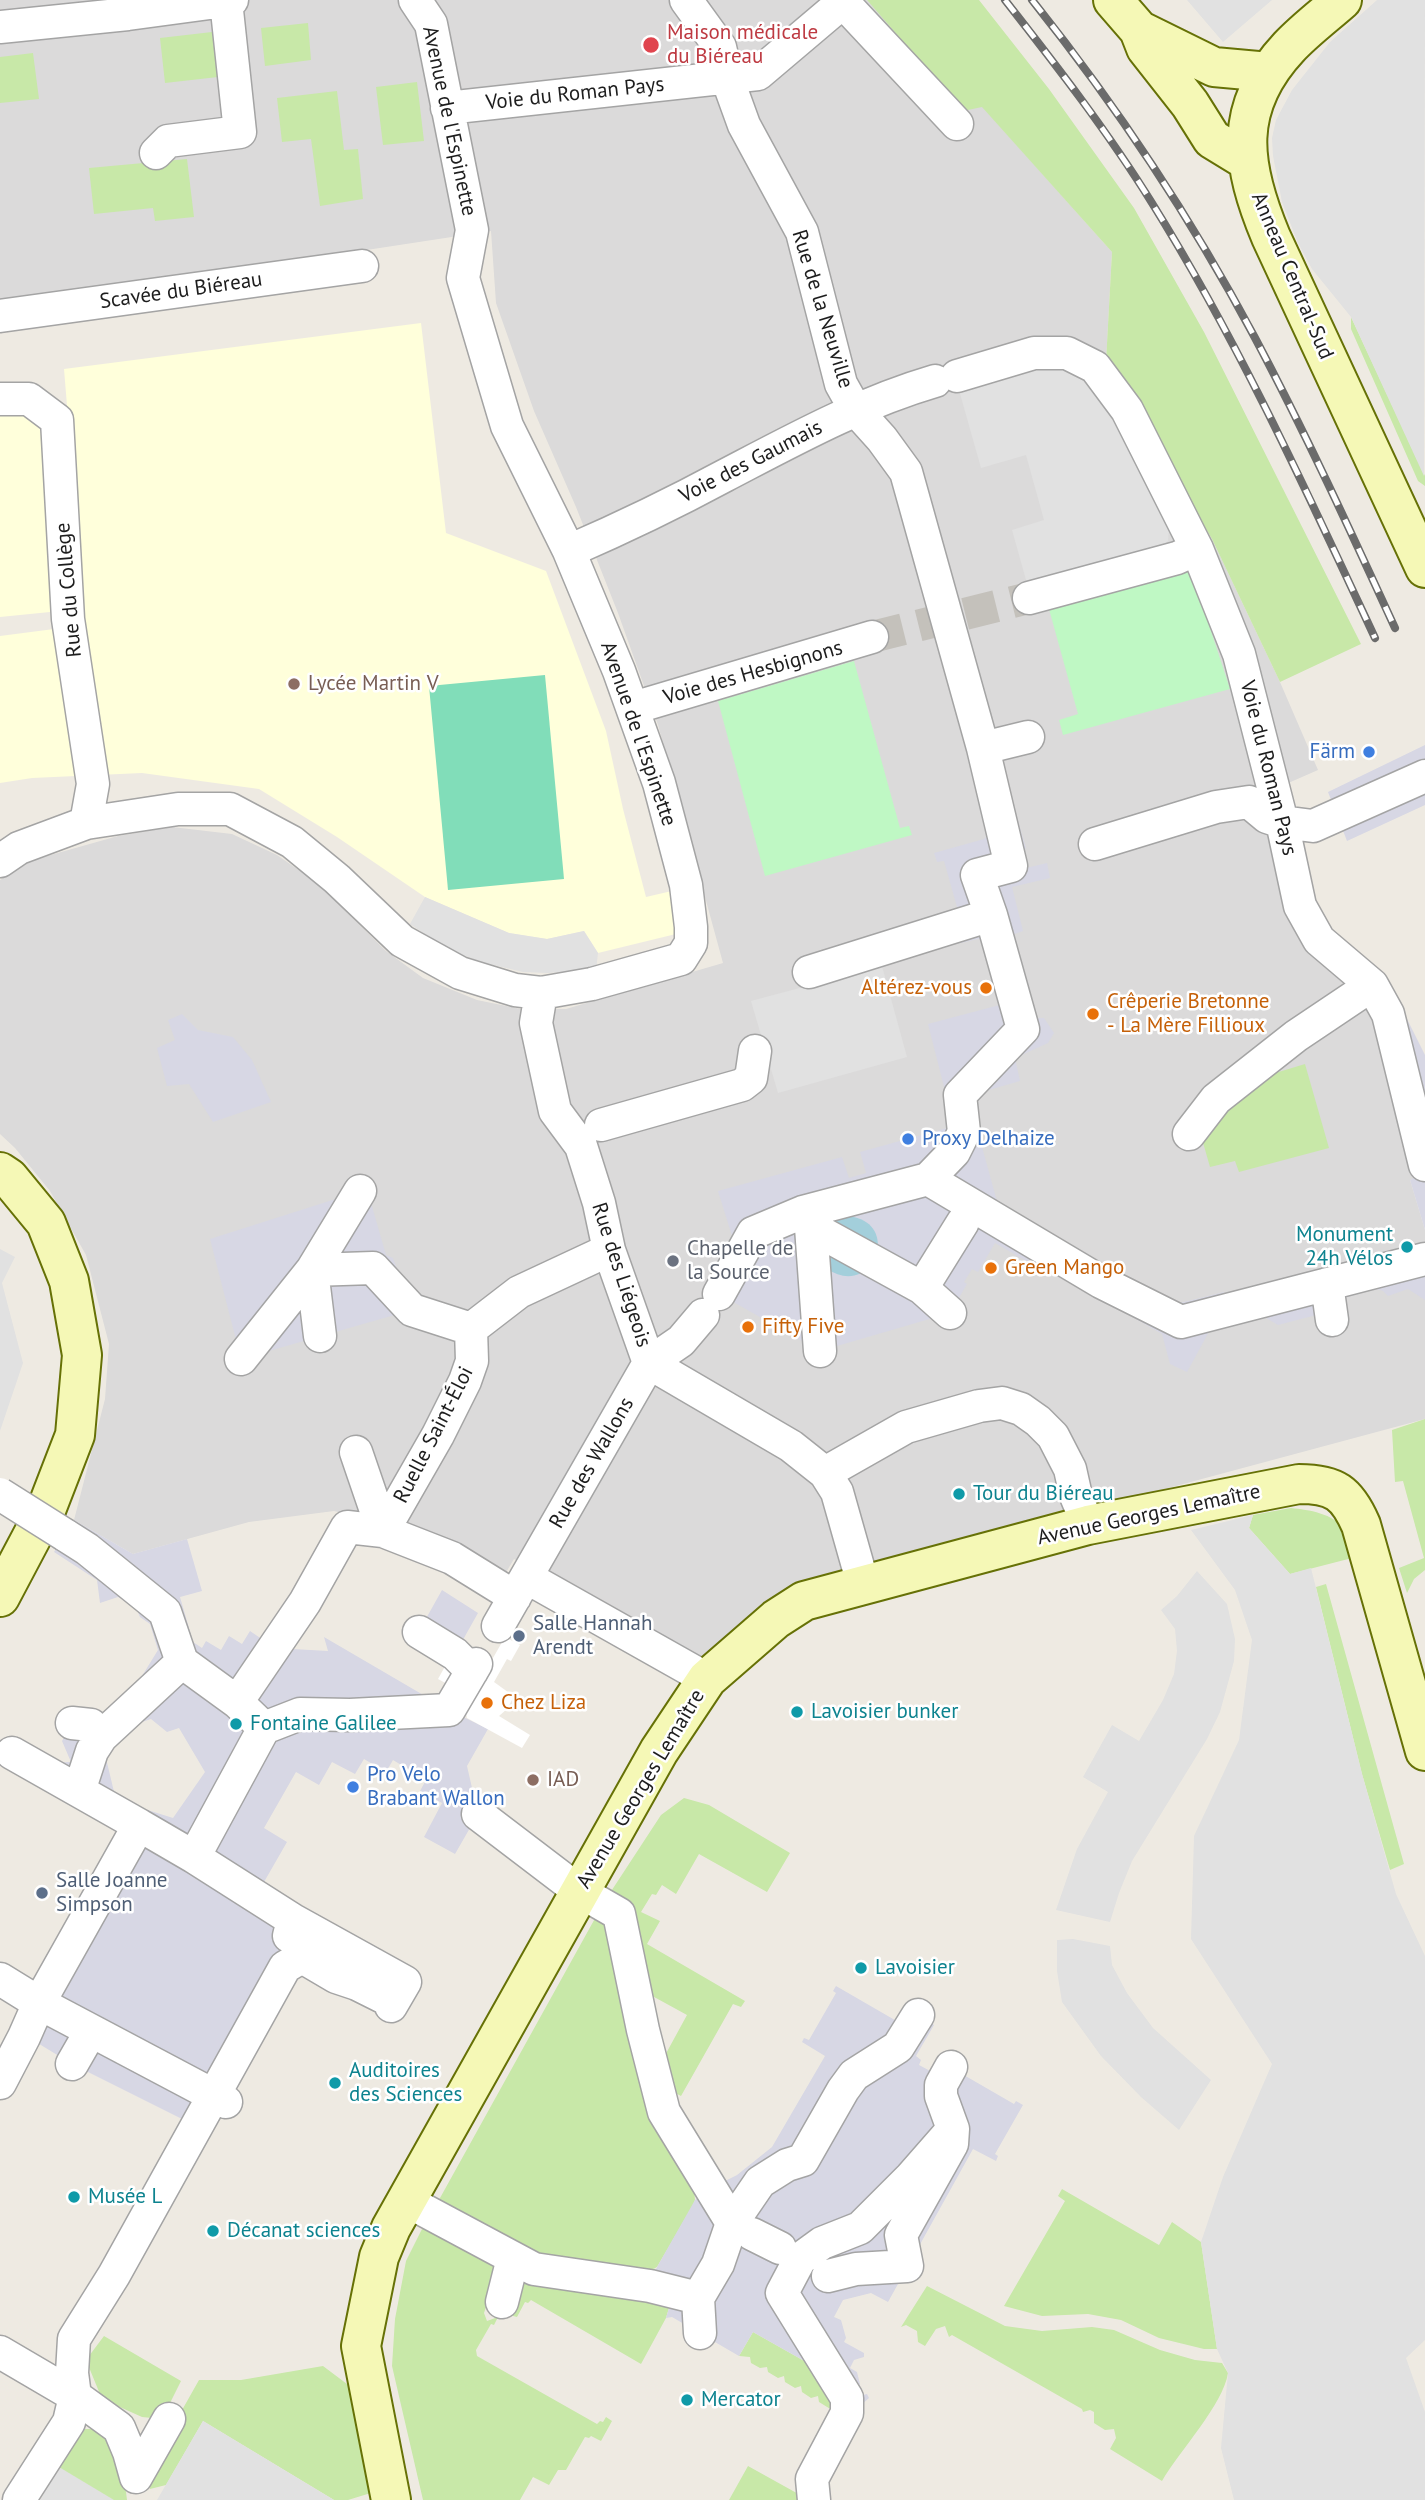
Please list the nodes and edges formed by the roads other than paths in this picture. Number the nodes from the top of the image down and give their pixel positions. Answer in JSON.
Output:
{"nodes":[{"id":1,"x":232,"y":0,"type":"edge"},
{"id":2,"x":415,"y":0,"type":"edge"},
{"id":3,"x":686,"y":0,"type":"edge"},
{"id":4,"x":1113,"y":0,"type":"edge"},
{"id":5,"x":1342,"y":0,"type":"edge"},
{"id":6,"x":226,"y":1,"type":"edge"},
{"id":7,"x":842,"y":1,"type":"edge"},
{"id":8,"x":0,"y":26,"type":"edge"},
{"id":9,"x":1139,"y":30,"type":"junction"},
{"id":10,"x":1269,"y":72,"type":"junction"},
{"id":11,"x":727,"y":78,"type":"junction"},
{"id":12,"x":447,"y":108,"type":"junction"},
{"id":13,"x":957,"y":124,"type":"dead end"},
{"id":14,"x":162,"y":147,"type":"dead end"},
{"id":15,"x":1248,"y":162,"type":"junction"},
{"id":16,"x":362,"y":266,"type":"dead end"},
{"id":17,"x":0,"y":316,"type":"edge"},
{"id":18,"x":1095,"y":367,"type":"joint"},
{"id":19,"x":0,"y":399,"type":"edge"},
{"id":20,"x":855,"y":409,"type":"junction"},
{"id":21,"x":1197,"y":549,"type":"junction"},
{"id":22,"x":569,"y":551,"type":"junction"},
{"id":23,"x":1425,"y":568,"type":"edge"},
{"id":24,"x":1028,"y":598,"type":"tunnel mouth"},
{"id":25,"x":872,"y":637,"type":"tunnel mouth"},
{"id":26,"x":633,"y":708,"type":"junction"},
{"id":27,"x":1028,"y":737,"type":"dead end"},
{"id":28,"x":983,"y":748,"type":"junction"},
{"id":29,"x":1425,"y":776,"type":"edge"},
{"id":30,"x":1274,"y":820,"type":"junction"},
{"id":31,"x":86,"y":822,"type":"junction"},
{"id":32,"x":1095,"y":844,"type":"dead end"},
{"id":33,"x":0,"y":861,"type":"edge"},
{"id":34,"x":991,"y":915,"type":"junction"},
{"id":35,"x":809,"y":972,"type":"dead end"},
{"id":36,"x":1372,"y":985,"type":"junction"},
{"id":37,"x":541,"y":993,"type":"junction"},
{"id":38,"x":755,"y":1051,"type":"dead end"},
{"id":39,"x":601,"y":1125,"type":"dead end"},
{"id":40,"x":1189,"y":1134,"type":"dead end"},
{"id":41,"x":1425,"y":1165,"type":"edge"},
{"id":42,"x":0,"y":1172,"type":"edge"},
{"id":43,"x":928,"y":1178,"type":"junction"},
{"id":44,"x":360,"y":1191,"type":"dead end"},
{"id":45,"x":996,"y":1198,"type":"dead end"},
{"id":46,"x":964,"y":1210,"type":"junction"},
{"id":47,"x":807,"y":1219,"type":"junction"},
{"id":48,"x":610,"y":1250,"type":"junction"},
{"id":49,"x":1425,"y":1259,"type":"edge"},
{"id":50,"x":312,"y":1270,"type":"junction"},
{"id":51,"x":1327,"y":1284,"type":"junction"},
{"id":52,"x":922,"y":1288,"type":"junction"},
{"id":53,"x":950,"y":1313,"type":"dead end"},
{"id":54,"x":1332,"y":1320,"type":"dead end"},
{"id":55,"x":471,"y":1329,"type":"junction"},
{"id":56,"x":320,"y":1336,"type":"dead end"},
{"id":57,"x":820,"y":1351,"type":"dead end"},
{"id":58,"x":242,"y":1359,"type":"dead end"},
{"id":59,"x":649,"y":1363,"type":"junction"},
{"id":60,"x":356,"y":1452,"type":"dead end"},
{"id":61,"x":825,"y":1473,"type":"junction"},
{"id":62,"x":0,"y":1494,"type":"edge"},
{"id":63,"x":1088,"y":1525,"type":"junction"},
{"id":64,"x":383,"y":1531,"type":"junction"},
{"id":65,"x":863,"y":1584,"type":"junction"},
{"id":66,"x":520,"y":1587,"type":"junction"},
{"id":67,"x":0,"y":1597,"type":"edge"},
{"id":68,"x":498,"y":1626,"type":"dead end"},
{"id":69,"x":419,"y":1633,"type":"dead end"},
{"id":70,"x":182,"y":1662,"type":"junction"},
{"id":71,"x":707,"y":1679,"type":"junction"},
{"id":72,"x":237,"y":1702,"type":"junction"},
{"id":73,"x":264,"y":1728,"type":"junction"},
{"id":74,"x":1425,"y":1751,"type":"edge"},
{"id":75,"x":12,"y":1753,"type":"dead end"},
{"id":76,"x":79,"y":1791,"type":"junction"},
{"id":77,"x":478,"y":1814,"type":"dead end"},
{"id":78,"x":139,"y":1825,"type":"junction"},
{"id":79,"x":194,"y":1857,"type":"junction"},
{"id":80,"x":579,"y":1891,"type":"junction"},
{"id":81,"x":0,"y":1979,"type":"edge"},
{"id":82,"x":39,"y":2003,"type":"junction"},
{"id":83,"x":918,"y":2015,"type":"dead end"},
{"id":84,"x":91,"y":2031,"type":"junction"},
{"id":85,"x":72,"y":2064,"type":"dead end"},
{"id":86,"x":951,"y":2067,"type":"dead end"},
{"id":87,"x":0,"y":2083,"type":"edge"},
{"id":88,"x":219,"y":2098,"type":"junction"},
{"id":89,"x":953,"y":2129,"type":"junction"},
{"id":90,"x":405,"y":2200,"type":"junction"},
{"id":91,"x":742,"y":2228,"type":"junction"},
{"id":92,"x":513,"y":2258,"type":"junction"},
{"id":93,"x":818,"y":2267,"type":"junction"},
{"id":94,"x":698,"y":2298,"type":"junction"},
{"id":95,"x":502,"y":2302,"type":"dead end"},
{"id":96,"x":700,"y":2333,"type":"dead end"},
{"id":97,"x":0,"y":2352,"type":"edge"},
{"id":98,"x":75,"y":2396,"type":"junction"},
{"id":99,"x":169,"y":2418,"type":"dead end"},
{"id":100,"x":19,"y":2500,"type":"edge"},
{"id":101,"x":391,"y":2500,"type":"edge"},
{"id":102,"x":814,"y":2500,"type":"edge"}],
"edges":[{"from":1,"to":6,"type":"street"},
{"from":2,"to":12,"type":"street","name":"Avenue de l'Espinette"},
{"from":3,"to":11,"type":"street","name":"Rue de la Neuville"},
{"from":4,"to":9,"type":"street"},
{"from":5,"to":10,"type":"street","name":"Anneau Central-Sud"},
{"from":6,"to":8,"type":"street"},
{"from":6,"to":14,"type":"street"},
{"from":7,"to":11,"type":"street","name":"Voie du Roman Pays"},
{"from":7,"to":13,"type":"street","name":"Voie du Roman Pays"},
{"from":9,"to":10,"type":"street"},
{"from":9,"to":15,"type":"street"},
{"from":10,"to":15,"type":"street","name":"Anneau Central-Sud"},
{"from":11,"to":12,"type":"street","name":"Voie du Roman Pays"},
{"from":11,"to":20,"type":"street","name":"Rue de la Neuville"},
{"from":12,"to":22,"type":"street","name":"Avenue de l'Espinette"},
{"from":15,"to":23,"type":"street","name":"Anneau Central-Sud"},
{"from":16,"to":17,"type":"street","name":"Scavée du Biéreau"},
{"from":18,"to":20,"type":"street","name":"Voie des Gaumais"},
{"from":18,"to":21,"type":"street","name":"Voie du Roman Pays"},
{"from":19,"to":31,"type":"street","name":"Rue du Collège"},
{"from":20,"to":22,"type":"street","name":"Voie des Gaumais"},
{"from":20,"to":28,"type":"street","name":"Rue de la Neuville"},
{"from":21,"to":24,"type":"street"},
{"from":21,"to":30,"type":"street","name":"Voie du Roman Pays"},
{"from":22,"to":26,"type":"street","name":"Avenue de l'Espinette"},
{"from":25,"to":26,"type":"street","name":"Voie des Hesbignons"},
{"from":26,"to":37,"type":"street","name":"Avenue de l'Espinette"},
{"from":27,"to":28,"type":"street"},
{"from":28,"to":34,"type":"street","name":"Rue de la Neuville"},
{"from":29,"to":30,"type":"street"},
{"from":30,"to":32,"type":"street"},
{"from":30,"to":36,"type":"street","name":"Voie du Roman Pays"},
{"from":31,"to":33,"type":"street","name":"Avenue de l'Espinette"},
{"from":31,"to":37,"type":"street","name":"Avenue de l'Espinette"},
{"from":34,"to":35,"type":"street"},
{"from":34,"to":43,"type":"street"},
{"from":36,"to":40,"type":"street"},
{"from":36,"to":41,"type":"street","name":"Voie du Roman Pays"},
{"from":37,"to":48,"type":"street","name":"Rue des Liégeois"},
{"from":38,"to":39,"type":"street"},
{"from":42,"to":67,"type":"street"},
{"from":43,"to":46,"type":"street"},
{"from":43,"to":47,"type":"street","name":"Rue des Wallons"},
{"from":44,"to":50,"type":"street"},
{"from":45,"to":46,"type":"street"},
{"from":46,"to":51,"type":"street"},
{"from":46,"to":52,"type":"street"},
{"from":47,"to":52,"type":"street"},
{"from":47,"to":57,"type":"street"},
{"from":47,"to":59,"type":"street","name":"Rue des Wallons"},
{"from":48,"to":55,"type":"street"},
{"from":48,"to":59,"type":"street","name":"Rue des Liégeois"},
{"from":49,"to":51,"type":"street"},
{"from":50,"to":55,"type":"street"},
{"from":50,"to":56,"type":"street"},
{"from":50,"to":58,"type":"street"},
{"from":51,"to":54,"type":"street"},
{"from":52,"to":53,"type":"street"},
{"from":55,"to":64,"type":"street","name":"Ruelle Saint-Éloi"},
{"from":59,"to":61,"type":"street","name":"Rue des Liégeois"},
{"from":59,"to":66,"type":"street","name":"Rue des Wallons"},
{"from":60,"to":64,"type":"street","name":"Ruelle Saint-Éloi"},
{"from":61,"to":63,"type":"street"},
{"from":61,"to":65,"type":"street","name":"Rue des Liégeois"},
{"from":62,"to":70,"type":"street","bridge":true},
{"from":63,"to":65,"type":"street","name":"Avenue Georges Lemaître"},
{"from":63,"to":74,"type":"street","name":"Avenue Georges Lemaître"},
{"from":64,"to":66,"type":"street"},
{"from":64,"to":72,"type":"street"},
{"from":65,"to":71,"type":"street","name":"Avenue Georges Lemaître"},
{"from":66,"to":68,"type":"street","name":"Rue des Wallons"},
{"from":66,"to":71,"type":"street"},
{"from":69,"to":73,"type":"street"},
{"from":70,"to":72,"type":"street"},
{"from":70,"to":76,"type":"street"},
{"from":71,"to":80,"type":"street","name":"Avenue Georges Lemaître"},
{"from":72,"to":73,"type":"street"},
{"from":73,"to":79,"type":"street"},
{"from":75,"to":76,"type":"street"},
{"from":76,"to":78,"type":"street"},
{"from":77,"to":80,"type":"street"},
{"from":78,"to":79,"type":"street"},
{"from":78,"to":82,"type":"street"},
{"from":79,"to":88,"type":"street"},
{"from":80,"to":90,"type":"street","name":"Avenue Georges Lemaître"},
{"from":80,"to":91,"type":"street"},
{"from":81,"to":82,"type":"street"},
{"from":82,"to":84,"type":"street"},
{"from":82,"to":87,"type":"street"},
{"from":83,"to":91,"type":"street"},
{"from":84,"to":85,"type":"street"},
{"from":84,"to":88,"type":"street"},
{"from":86,"to":89,"type":"street"},
{"from":88,"to":98,"type":"street"},
{"from":89,"to":93,"type":"street"},
{"from":89,"to":93,"type":"street"},
{"from":90,"to":92,"type":"street"},
{"from":90,"to":101,"type":"street","name":"Avenue Georges Lemaître"},
{"from":91,"to":93,"type":"street"},
{"from":91,"to":94,"type":"street"},
{"from":92,"to":94,"type":"street"},
{"from":92,"to":95,"type":"street"},
{"from":93,"to":102,"type":"street"},
{"from":94,"to":96,"type":"street"},
{"from":97,"to":98,"type":"street"},
{"from":98,"to":99,"type":"street"},
{"from":98,"to":100,"type":"street"}]}
